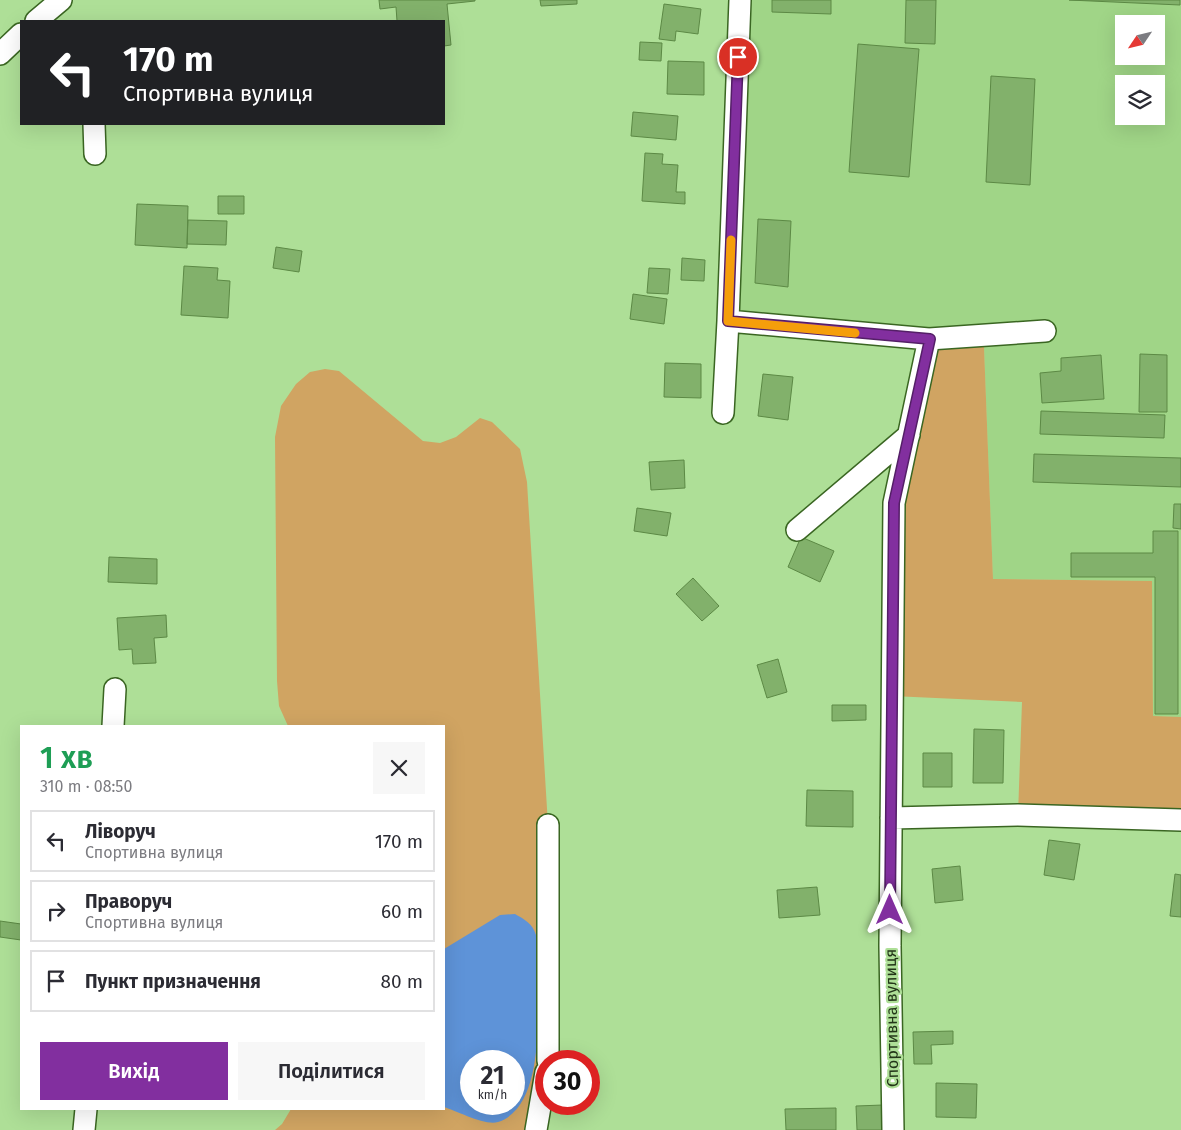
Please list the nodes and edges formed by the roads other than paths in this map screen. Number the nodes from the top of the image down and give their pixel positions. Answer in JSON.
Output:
{"nodes":[{"id":1,"x":740,"y":0,"type":"edge"},
{"id":2,"x":20,"y":35,"type":"edge"},
{"id":3,"x":0,"y":54,"type":"edge"},
{"id":4,"x":94,"y":125,"type":"edge"},
{"id":5,"x":95,"y":154,"type":"dead end"},
{"id":6,"x":728,"y":321,"type":"junction"},
{"id":7,"x":1045,"y":331,"type":"dead end"},
{"id":8,"x":930,"y":339,"type":"junction"},
{"id":9,"x":723,"y":413,"type":"dead end"},
{"id":10,"x":909,"y":434,"type":"junction"},
{"id":11,"x":797,"y":530,"type":"dead end"},
{"id":12,"x":115,"y":689,"type":"dead end"},
{"id":13,"x":112,"y":725,"type":"edge"},
{"id":14,"x":890,"y":818,"type":"junction"},
{"id":15,"x":1181,"y":820,"type":"edge"},
{"id":16,"x":548,"y":825,"type":"dead end"},
{"id":17,"x":548,"y":1050,"type":"edge"},
{"id":18,"x":86,"y":1110,"type":"edge"},
{"id":19,"x":539,"y":1115,"type":"edge"},
{"id":20,"x":84,"y":1130,"type":"edge"},
{"id":21,"x":536,"y":1130,"type":"edge"},
{"id":22,"x":893,"y":1130,"type":"edge"}],
"edges":[{"from":1,"to":6,"type":"street"},
{"from":2,"to":3,"type":"street"},
{"from":4,"to":5,"type":"street"},
{"from":6,"to":8,"type":"street"},
{"from":6,"to":9,"type":"street"},
{"from":7,"to":8,"type":"street"},
{"from":8,"to":10,"type":"street","name":"Спортивна вулиця"},
{"from":10,"to":11,"type":"street"},
{"from":10,"to":14,"type":"street","name":"Спортивна вулиця"},
{"from":12,"to":13,"type":"street"},
{"from":14,"to":15,"type":"street"},
{"from":14,"to":22,"type":"street","name":"Спортивна вулиця"},
{"from":16,"to":17,"type":"street"},
{"from":18,"to":20,"type":"street"},
{"from":19,"to":21,"type":"street"}]}
